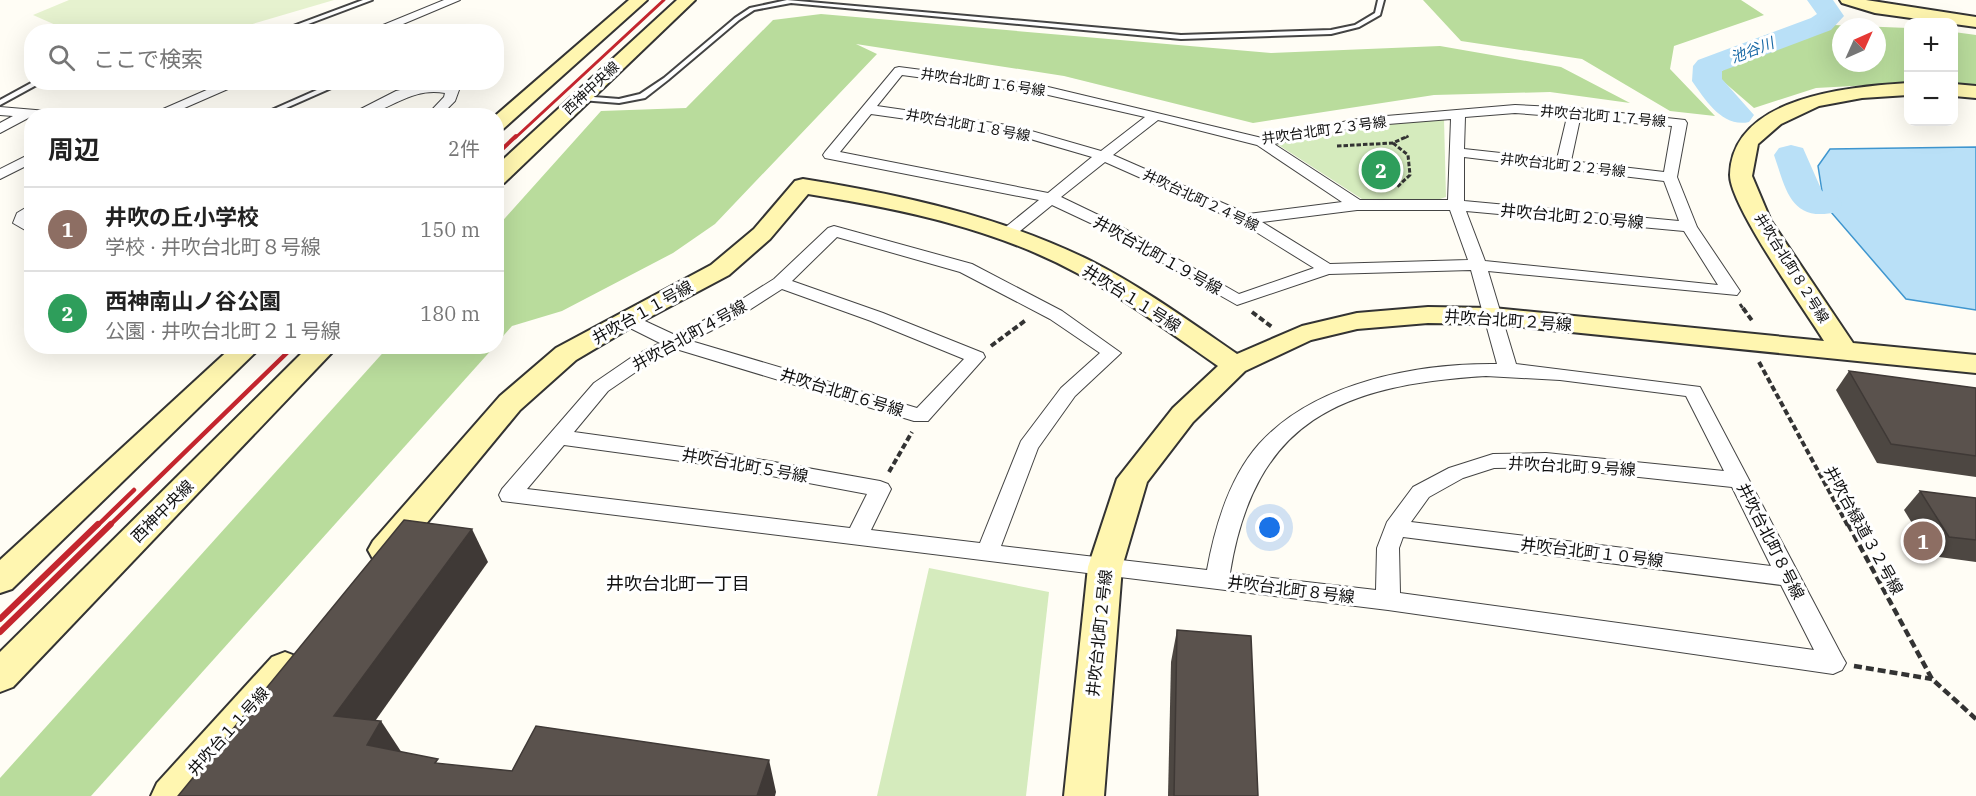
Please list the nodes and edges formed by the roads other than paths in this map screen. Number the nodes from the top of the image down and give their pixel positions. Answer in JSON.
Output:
{"nodes":[{"id":1,"x":369,"y":0,"type":"edge"},
{"id":2,"x":454,"y":0,"type":"edge"},
{"id":3,"x":639,"y":0,"type":"edge"},
{"id":4,"x":687,"y":0,"type":"edge"},
{"id":5,"x":1381,"y":0,"type":"edge"},
{"id":6,"x":1848,"y":0,"type":"edge"},
{"id":7,"x":1976,"y":22,"type":"edge"},
{"id":8,"x":302,"y":24,"type":"edge"},
{"id":9,"x":392,"y":24,"type":"edge"},
{"id":10,"x":1904,"y":89,"type":"edge"},
{"id":11,"x":24,"y":90,"type":"edge"},
{"id":12,"x":217,"y":90,"type":"edge"},
{"id":13,"x":323,"y":90,"type":"edge"},
{"id":14,"x":411,"y":90,"type":"edge"},
{"id":15,"x":452,"y":90,"type":"edge"},
{"id":16,"x":1958,"y":90,"type":"edge"},
{"id":17,"x":1976,"y":92,"type":"edge"},
{"id":18,"x":581,"y":98,"type":"junction"},
{"id":19,"x":0,"y":103,"type":"edge"},
{"id":20,"x":173,"y":108,"type":"edge"},
{"id":21,"x":280,"y":108,"type":"edge"},
{"id":22,"x":371,"y":108,"type":"edge"},
{"id":23,"x":440,"y":108,"type":"edge"},
{"id":24,"x":866,"y":109,"type":"junction"},
{"id":25,"x":0,"y":111,"type":"edge"},
{"id":26,"x":1575,"y":112,"type":"junction"},
{"id":27,"x":24,"y":113,"type":"edge"},
{"id":28,"x":1458,"y":114,"type":"junction"},
{"id":29,"x":1156,"y":115,"type":"junction"},
{"id":30,"x":24,"y":116,"type":"edge"},
{"id":31,"x":504,"y":118,"type":"edge"},
{"id":32,"x":0,"y":129,"type":"edge"},
{"id":33,"x":1262,"y":142,"type":"junction"},
{"id":34,"x":1456,"y":152,"type":"junction"},
{"id":35,"x":1103,"y":156,"type":"junction"},
{"id":36,"x":24,"y":162,"type":"edge"},
{"id":37,"x":1563,"y":164,"type":"junction"},
{"id":38,"x":504,"y":170,"type":"edge"},
{"id":39,"x":0,"y":175,"type":"edge"},
{"id":40,"x":1670,"y":177,"type":"junction"},
{"id":41,"x":1051,"y":198,"type":"junction"},
{"id":42,"x":1357,"y":205,"type":"junction"},
{"id":43,"x":1456,"y":206,"type":"junction"},
{"id":44,"x":1246,"y":219,"type":"junction"},
{"id":45,"x":1689,"y":226,"type":"junction"},
{"id":46,"x":1008,"y":233,"type":"junction"},
{"id":47,"x":1478,"y":265,"type":"junction"},
{"id":48,"x":1327,"y":269,"type":"junction"},
{"id":49,"x":780,"y":283,"type":"junction"},
{"id":50,"x":1493,"y":316,"type":"junction"},
{"id":51,"x":626,"y":318,"type":"junction"},
{"id":52,"x":676,"y":342,"type":"junction"},
{"id":53,"x":1844,"y":350,"type":"junction"},
{"id":54,"x":240,"y":354,"type":"edge"},
{"id":55,"x":317,"y":354,"type":"edge"},
{"id":56,"x":1235,"y":364,"type":"junction"},
{"id":57,"x":1976,"y":364,"type":"edge"},
{"id":58,"x":1508,"y":370,"type":"junction"},
{"id":59,"x":559,"y":437,"type":"junction"},
{"id":60,"x":1740,"y":480,"type":"junction"},
{"id":61,"x":1395,"y":528,"type":"junction"},
{"id":62,"x":858,"y":535,"type":"junction"},
{"id":63,"x":988,"y":551,"type":"junction"},
{"id":64,"x":1104,"y":567,"type":"junction"},
{"id":65,"x":366,"y":573,"type":"edge"},
{"id":66,"x":1788,"y":577,"type":"junction"},
{"id":67,"x":0,"y":580,"type":"edge"},
{"id":68,"x":1217,"y":580,"type":"junction"},
{"id":69,"x":1388,"y":601,"type":"junction"},
{"id":70,"x":304,"y":646,"type":"edge"},
{"id":71,"x":0,"y":676,"type":"edge"},
{"id":72,"x":171,"y":796,"type":"edge"},
{"id":73,"x":1084,"y":796,"type":"edge"}],
"edges":[{"from":1,"to":8,"type":"lane"},
{"from":2,"to":9,"type":"street"},
{"from":3,"to":31,"type":"street"},
{"from":4,"to":18,"type":"street","name":"西神中央線"},
{"from":5,"to":18,"type":"lane"},
{"from":6,"to":7,"type":"street"},
{"from":10,"to":53,"type":"street","name":"井吹台北町８２号線"},
{"from":11,"to":19,"type":"lane"},
{"from":12,"to":20,"type":"street"},
{"from":13,"to":21,"type":"lane"},
{"from":14,"to":22,"type":"street"},
{"from":15,"to":23,"type":"street"},
{"from":16,"to":17,"type":"street"},
{"from":18,"to":38,"type":"street","name":"西神中央線"},
{"from":24,"to":29,"type":"street","name":"井吹台北町１６号線"},
{"from":24,"to":35,"type":"street","name":"井吹台北町１８号線"},
{"from":24,"to":41,"type":"street","name":"井吹台北町１６号線"},
{"from":25,"to":27,"type":"street"},
{"from":26,"to":28,"type":"street","name":"井吹台北町１７号線"},
{"from":26,"to":37,"type":"street"},
{"from":26,"to":40,"type":"street","name":"井吹台北町１７号線"},
{"from":28,"to":33,"type":"street","name":"井吹台北町２３号線"},
{"from":28,"to":34,"type":"street"},
{"from":29,"to":33,"type":"street","name":"井吹台北町２３号線"},
{"from":29,"to":35,"type":"street"},
{"from":30,"to":32,"type":"street"},
{"from":33,"to":42,"type":"street"},
{"from":34,"to":37,"type":"street","name":"井吹台北町２２号線"},
{"from":34,"to":43,"type":"street"},
{"from":35,"to":41,"type":"street"},
{"from":35,"to":44,"type":"street","name":"井吹台北町２４号線"},
{"from":36,"to":39,"type":"street"},
{"from":37,"to":40,"type":"street","name":"井吹台北町２２号線"},
{"from":40,"to":45,"type":"street"},
{"from":41,"to":46,"type":"street"},
{"from":41,"to":48,"type":"street","name":"井吹台北町１９号線"},
{"from":42,"to":43,"type":"street","name":"井吹台北町２０号線"},
{"from":42,"to":44,"type":"street","name":"井吹台北町２０号線"},
{"from":43,"to":45,"type":"street","name":"井吹台北町２０号線"},
{"from":43,"to":47,"type":"street"},
{"from":44,"to":48,"type":"street","name":"井吹台北町２４号線"},
{"from":45,"to":47,"type":"street"},
{"from":46,"to":51,"type":"street","name":"井吹台１１号線"},
{"from":46,"to":56,"type":"street","name":"井吹台１１号線"},
{"from":47,"to":48,"type":"street","name":"井吹台北町１９号線"},
{"from":47,"to":50,"type":"street"},
{"from":49,"to":52,"type":"street","name":"井吹台北町４号線"},
{"from":49,"to":52,"type":"street","name":"井吹台北町６号線"},
{"from":49,"to":63,"type":"street","name":"井吹台北町４号線"},
{"from":50,"to":53,"type":"street","name":"井吹台北町２号線"},
{"from":50,"to":56,"type":"street","name":"井吹台北町２号線"},
{"from":50,"to":58,"type":"street"},
{"from":51,"to":52,"type":"street","name":"井吹台北町６号線"},
{"from":51,"to":65,"type":"street","name":"井吹台１１号線"},
{"from":52,"to":59,"type":"street","name":"井吹台北町４号線"},
{"from":53,"to":57,"type":"street","name":"井吹台北町２号線"},
{"from":54,"to":67,"type":"street"},
{"from":55,"to":71,"type":"street","name":"西神中央線"},
{"from":56,"to":64,"type":"street","name":"井吹台北町２号線"},
{"from":58,"to":60,"type":"street","name":"井吹台北町８号線"},
{"from":58,"to":68,"type":"street","name":"井吹台北町８号線"},
{"from":59,"to":62,"type":"street","name":"井吹台北町５号線"},
{"from":59,"to":62,"type":"street","name":"井吹台北町４号線"},
{"from":60,"to":61,"type":"street","name":"井吹台北町９号線"},
{"from":60,"to":66,"type":"street","name":"井吹台北町８号線"},
{"from":61,"to":66,"type":"street","name":"井吹台北町１０号線"},
{"from":61,"to":69,"type":"street","name":"井吹台北町９号線"},
{"from":62,"to":63,"type":"street","name":"井吹台北町４号線"},
{"from":63,"to":64,"type":"street","name":"井吹台北町４号線"},
{"from":64,"to":68,"type":"street","name":"井吹台北町８号線"},
{"from":64,"to":73,"type":"street","name":"井吹台北町２号線"},
{"from":66,"to":69,"type":"street","name":"井吹台北町８号線"},
{"from":68,"to":69,"type":"street","name":"井吹台北町８号線"},
{"from":70,"to":72,"type":"street","name":"井吹台１１号線"}]}
